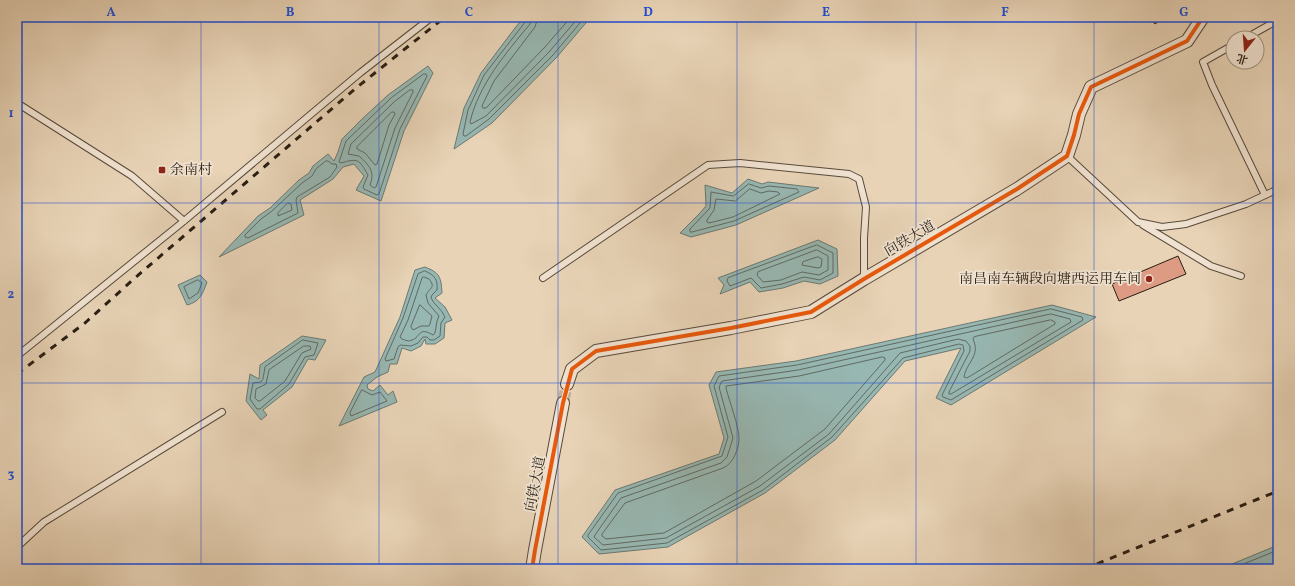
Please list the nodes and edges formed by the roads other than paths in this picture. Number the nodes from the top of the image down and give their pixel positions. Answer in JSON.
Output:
{"nodes":[{"id":1,"x":432,"y":17,"type":"edge"},
{"id":2,"x":1203,"y":17,"type":"edge"},
{"id":3,"x":1278,"y":20,"type":"edge"},
{"id":4,"x":1260,"y":30,"type":"edge"},
{"id":5,"x":1225,"y":50,"type":"edge"},
{"id":6,"x":17,"y":103,"type":"edge"},
{"id":7,"x":1067,"y":156,"type":"junction"},
{"id":8,"x":1278,"y":189,"type":"edge"},
{"id":9,"x":1265,"y":195,"type":"junction"},
{"id":10,"x":184,"y":221,"type":"junction"},
{"id":11,"x":1138,"y":222,"type":"junction"},
{"id":12,"x":1241,"y":276,"type":"dead end"},
{"id":13,"x":543,"y":278,"type":"dead end"},
{"id":14,"x":864,"y":279,"type":"junction"},
{"id":15,"x":17,"y":356,"type":"edge"},
{"id":16,"x":567,"y":384,"type":"tunnel mouth"},
{"id":17,"x":563,"y":403,"type":"tunnel mouth"},
{"id":18,"x":222,"y":412,"type":"dead end"},
{"id":19,"x":17,"y":547,"type":"edge"},
{"id":20,"x":532,"y":569,"type":"edge"}],
"edges":[{"from":1,"to":10,"type":"lane"},
{"from":2,"to":7,"type":"street"},
{"from":3,"to":4,"type":"lane"},
{"from":5,"to":9,"type":"lane"},
{"from":6,"to":10,"type":"lane"},
{"from":7,"to":11,"type":"lane"},
{"from":7,"to":14,"type":"street","name":"向铁大道"},
{"from":8,"to":9,"type":"lane"},
{"from":9,"to":11,"type":"lane"},
{"from":10,"to":15,"type":"lane"},
{"from":11,"to":12,"type":"lane"},
{"from":13,"to":14,"type":"lane"},
{"from":14,"to":16,"type":"street","name":"向铁大道"},
{"from":17,"to":20,"type":"street","name":"向铁大道"},
{"from":18,"to":19,"type":"lane"}]}
